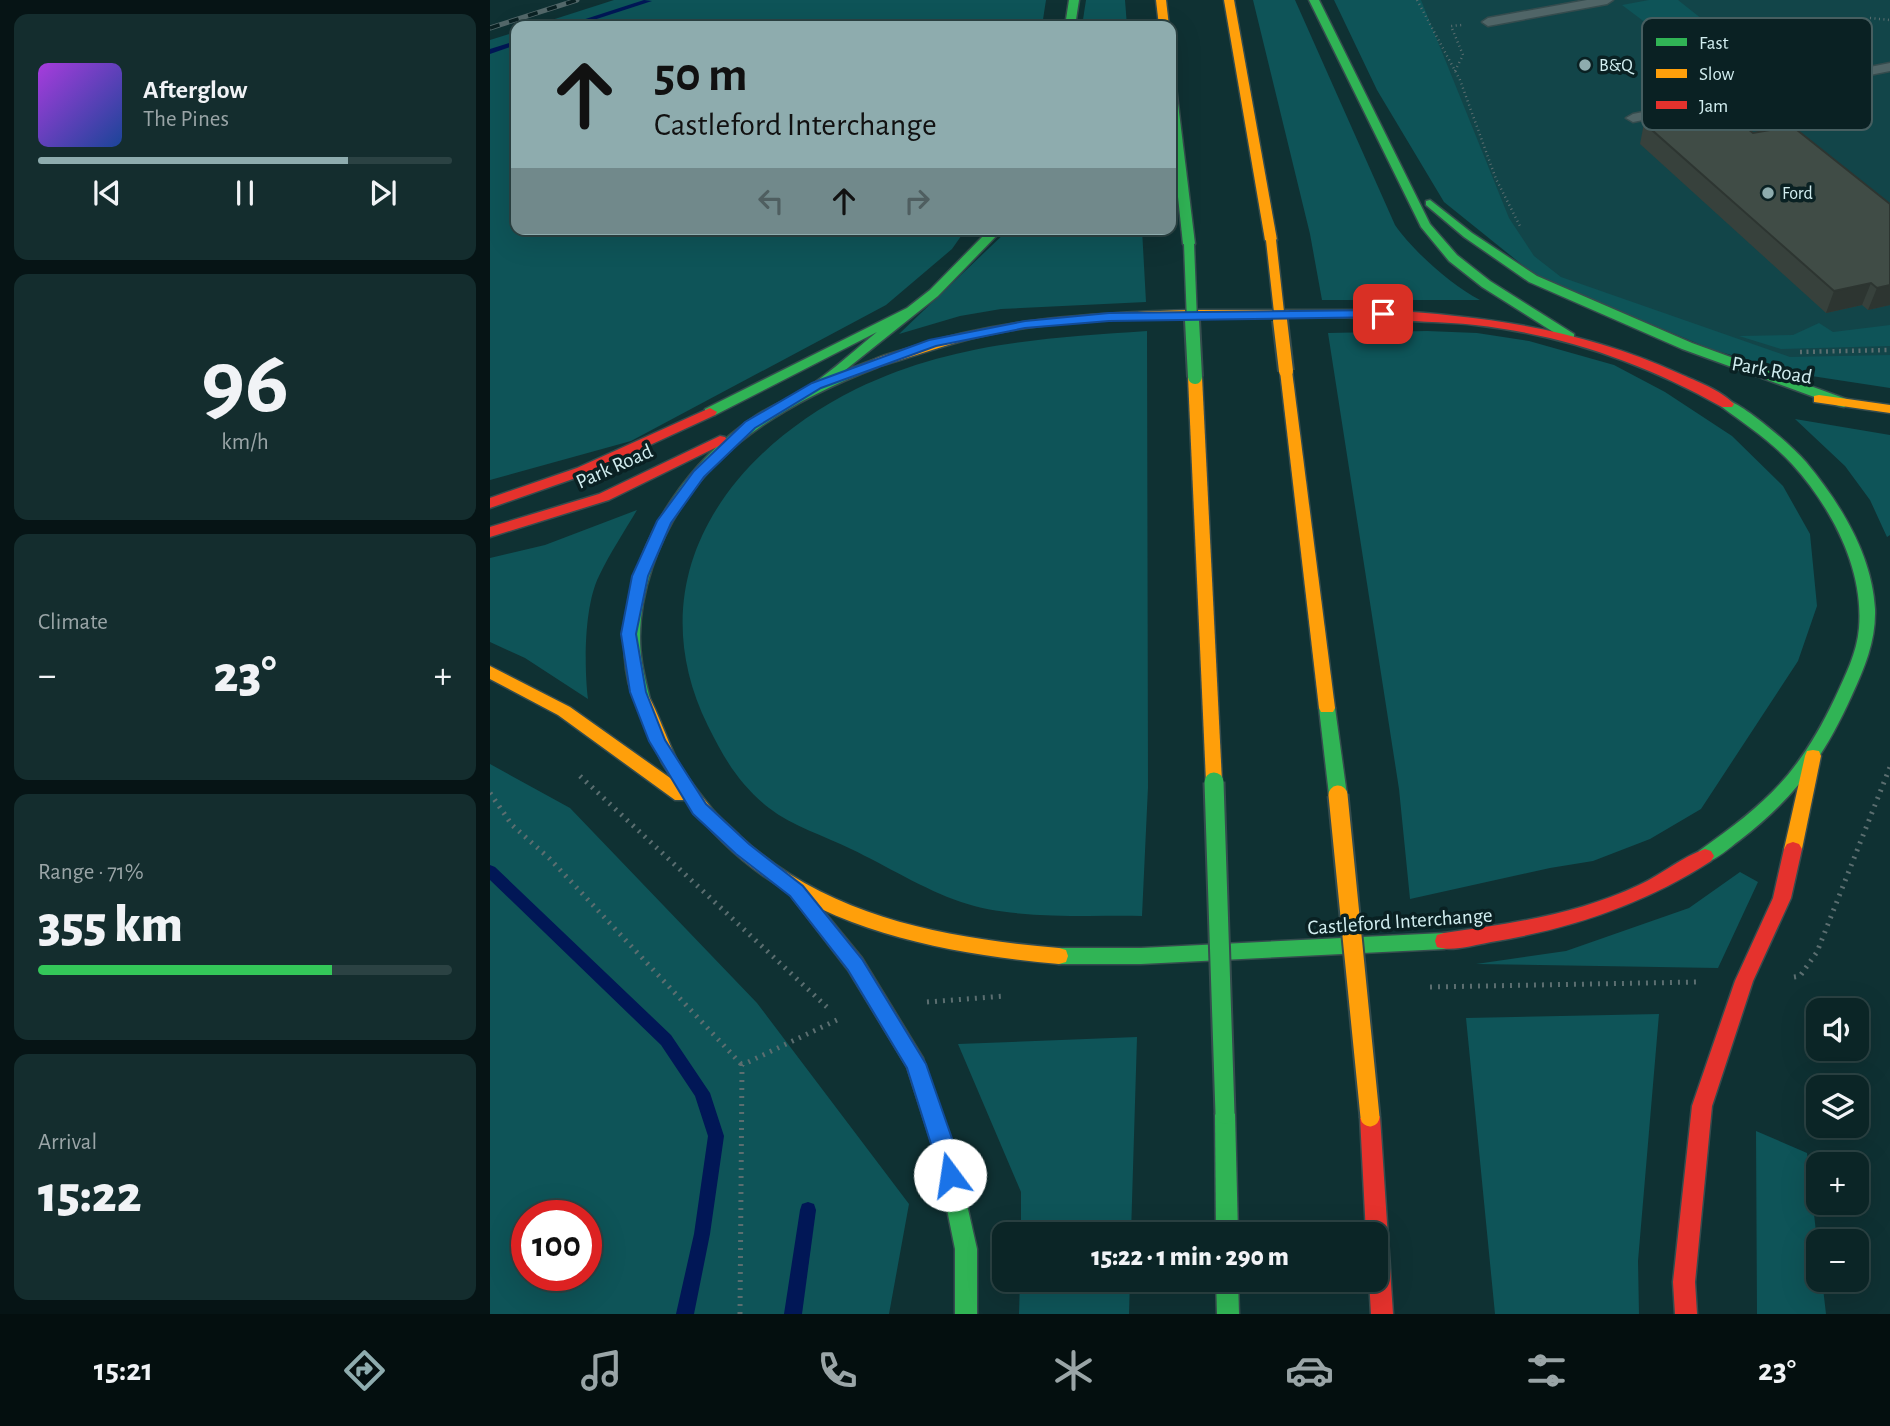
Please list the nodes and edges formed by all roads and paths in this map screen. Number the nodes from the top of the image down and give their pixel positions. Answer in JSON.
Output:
{"nodes":[{"id":1,"x":1074,"y":0,"type":"edge"},
{"id":2,"x":1161,"y":0,"type":"edge"},
{"id":3,"x":1228,"y":0,"type":"edge"},
{"id":4,"x":1314,"y":0,"type":"edge"},
{"id":5,"x":1417,"y":0,"type":"edge"},
{"id":6,"x":1607,"y":0,"type":"edge"},
{"id":7,"x":1872,"y":18,"type":"edge"},
{"id":8,"x":1890,"y":20,"type":"edge"},
{"id":9,"x":1071,"y":21,"type":"edge"},
{"id":10,"x":1163,"y":21,"type":"edge"},
{"id":11,"x":1488,"y":22,"type":"joint"},
{"id":12,"x":1890,"y":67,"type":"edge"},
{"id":13,"x":1455,"y":71,"type":"junction"},
{"id":14,"x":1872,"y":71,"type":"edge"},
{"id":15,"x":1642,"y":116,"type":"edge"},
{"id":16,"x":1633,"y":118,"type":"dead end"},
{"id":17,"x":1176,"y":130,"type":"edge"},
{"id":18,"x":1401,"y":174,"type":"junction"},
{"id":19,"x":1523,"y":232,"type":"dead end"},
{"id":20,"x":992,"y":235,"type":"edge"},
{"id":21,"x":920,"y":305,"type":"junction"},
{"id":22,"x":1570,"y":337,"type":"junction"},
{"id":23,"x":1890,"y":350,"type":"edge"},
{"id":24,"x":1798,"y":352,"type":"dead end"},
{"id":25,"x":1649,"y":365,"type":"junction"},
{"id":26,"x":1717,"y":382,"type":"dead end"},
{"id":27,"x":817,"y":386,"type":"junction"},
{"id":28,"x":1756,"y":389,"type":"dead end"},
{"id":29,"x":1844,"y":403,"type":"junction"},
{"id":30,"x":1890,"y":409,"type":"edge"},
{"id":31,"x":750,"y":425,"type":"junction"},
{"id":32,"x":490,"y":503,"type":"edge"},
{"id":33,"x":490,"y":532,"type":"edge"},
{"id":34,"x":1886,"y":602,"type":"dead end"},
{"id":35,"x":1868,"y":632,"type":"junction"},
{"id":36,"x":1871,"y":671,"type":"dead end"},
{"id":37,"x":490,"y":672,"type":"edge"},
{"id":38,"x":1844,"y":694,"type":"junction"},
{"id":39,"x":1813,"y":756,"type":"junction"},
{"id":40,"x":1890,"y":767,"type":"edge"},
{"id":41,"x":575,"y":771,"type":"dead end"},
{"id":42,"x":490,"y":793,"type":"edge"},
{"id":43,"x":700,"y":809,"type":"junction"},
{"id":44,"x":797,"y":891,"type":"junction"},
{"id":45,"x":1800,"y":976,"type":"dead end"},
{"id":46,"x":742,"y":1065,"type":"junction"},
{"id":47,"x":1227,"y":1222,"type":"edge"},
{"id":48,"x":1227,"y":1292,"type":"edge"},
{"id":49,"x":740,"y":1314,"type":"edge"},
{"id":50,"x":965,"y":1314,"type":"edge"},
{"id":51,"x":1228,"y":1314,"type":"edge"},
{"id":52,"x":1382,"y":1314,"type":"edge"},
{"id":53,"x":1686,"y":1314,"type":"edge"}],
"edges":[{"from":1,"to":9,"type":"main road"},
{"from":2,"to":10,"type":"main road"},
{"from":3,"to":52,"type":"main road","bridge":true},
{"from":4,"to":18,"type":"main road"},
{"from":5,"to":13,"type":"path"},
{"from":6,"to":11,"type":"lane"},
{"from":7,"to":8,"type":"path"},
{"from":11,"to":13,"type":"path"},
{"from":12,"to":14,"type":"lane"},
{"from":13,"to":19,"type":"path"},
{"from":15,"to":16,"type":"lane"},
{"from":17,"to":47,"type":"main road","bridge":true},
{"from":18,"to":22,"type":"main road"},
{"from":18,"to":29,"type":"main road"},
{"from":20,"to":21,"type":"main road"},
{"from":21,"to":27,"type":"main road"},
{"from":21,"to":32,"type":"main road"},
{"from":22,"to":25,"type":"main road","name":"Castleford Interchange"},
{"from":22,"to":27,"type":"main road","name":"Castleford Interchange"},
{"from":23,"to":24,"type":"path"},
{"from":25,"to":26,"type":"main road","name":"Park Road"},
{"from":25,"to":35,"type":"main road","name":"Castleford Interchange"},
{"from":27,"to":31,"type":"main road","name":"Castleford Interchange"},
{"from":28,"to":29,"type":"main road","name":"Park Road"},
{"from":29,"to":30,"type":"main road","name":"Park Road"},
{"from":31,"to":33,"type":"main road","name":"Park Road"},
{"from":31,"to":43,"type":"main road","name":"Castleford Interchange"},
{"from":34,"to":35,"type":"main road"},
{"from":35,"to":38,"type":"main road","name":"Castleford Interchange"},
{"from":36,"to":38,"type":"main road"},
{"from":37,"to":43,"type":"main road"},
{"from":38,"to":39,"type":"main road","name":"Castleford Interchange"},
{"from":39,"to":44,"type":"main road","name":"Castleford Interchange"},
{"from":39,"to":53,"type":"main road"},
{"from":40,"to":45,"type":"path"},
{"from":41,"to":46,"type":"path"},
{"from":42,"to":46,"type":"path"},
{"from":43,"to":44,"type":"main road","name":"Castleford Interchange"},
{"from":44,"to":50,"type":"main road"},
{"from":46,"to":49,"type":"path"},
{"from":48,"to":51,"type":"main road"}]}
